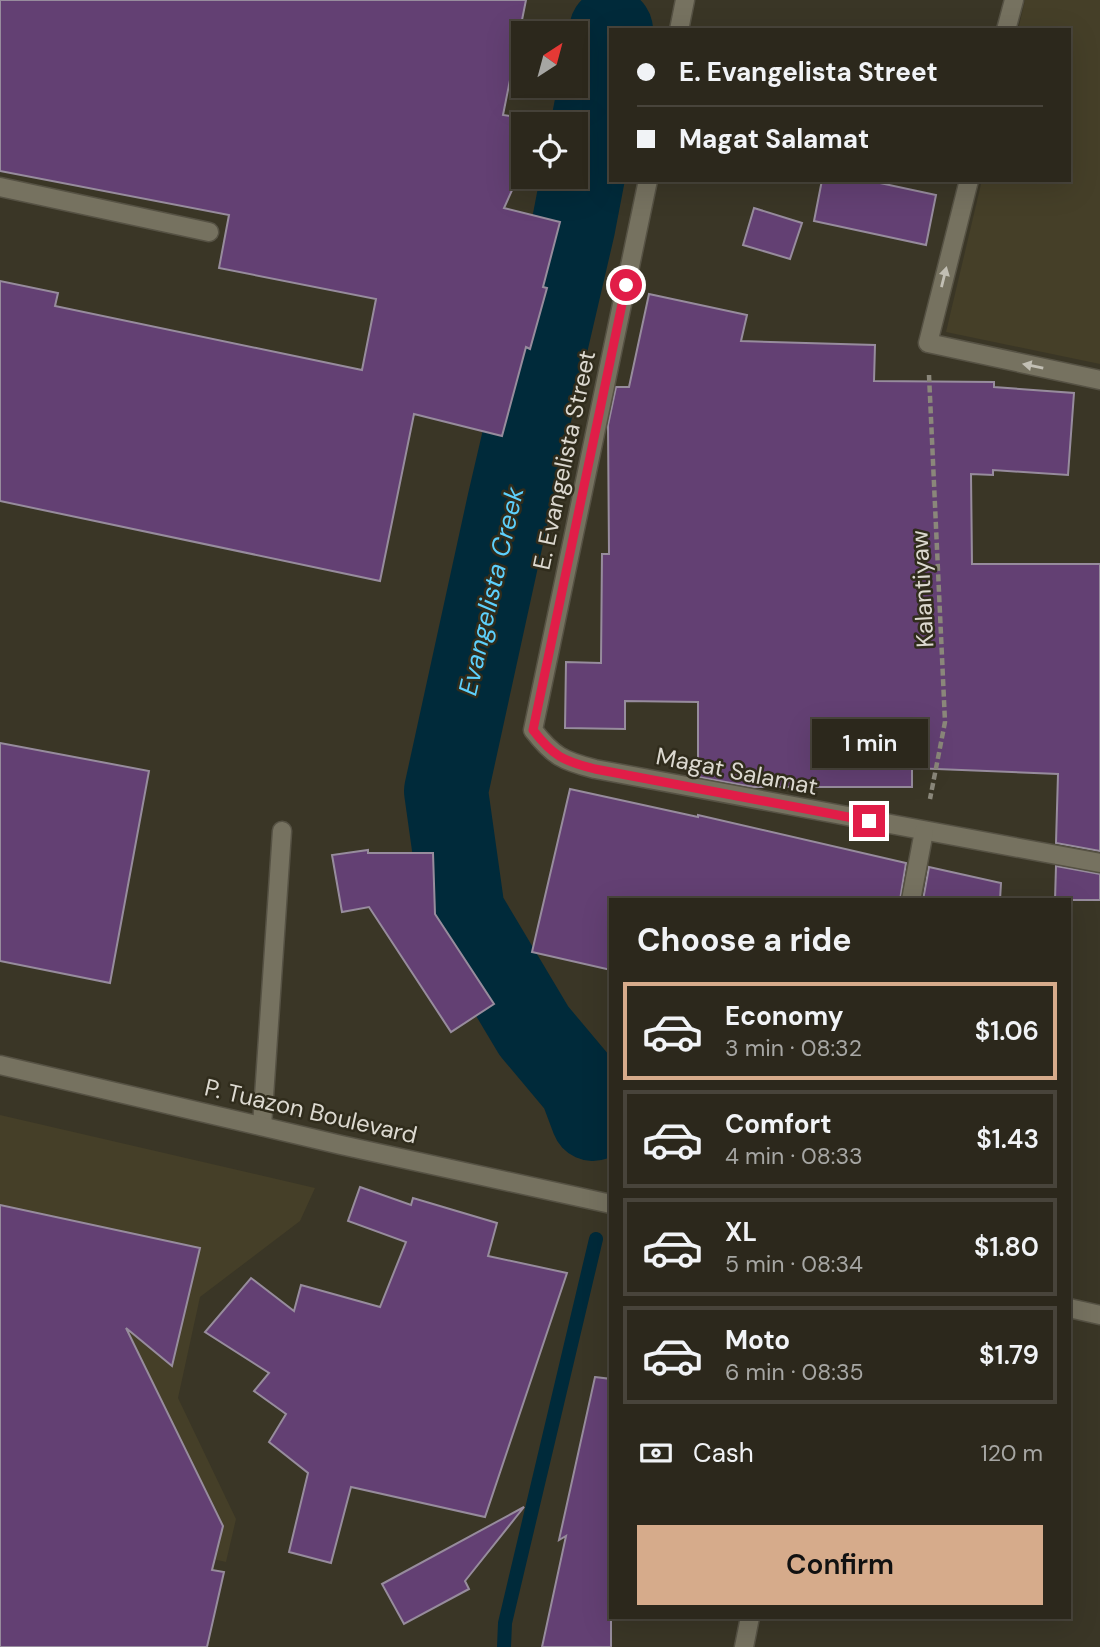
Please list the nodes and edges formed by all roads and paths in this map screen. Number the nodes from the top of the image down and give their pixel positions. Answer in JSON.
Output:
{"nodes":[{"id":1,"x":685,"y":0,"type":"edge"},
{"id":2,"x":1014,"y":0,"type":"edge"},
{"id":3,"x":679,"y":28,"type":"edge"},
{"id":4,"x":1007,"y":28,"type":"edge"},
{"id":5,"x":648,"y":182,"type":"edge"},
{"id":6,"x":968,"y":182,"type":"edge"},
{"id":7,"x":0,"y":187,"type":"edge"},
{"id":8,"x":209,"y":232,"type":"dead end"},
{"id":9,"x":928,"y":343,"type":"junction"},
{"id":10,"x":1100,"y":380,"type":"edge"},
{"id":11,"x":546,"y":747,"type":"joint"},
{"id":12,"x":282,"y":831,"type":"dead end"},
{"id":13,"x":924,"y":831,"type":"junction"},
{"id":14,"x":1100,"y":863,"type":"edge"},
{"id":15,"x":911,"y":898,"type":"edge"},
{"id":16,"x":0,"y":1065,"type":"edge"},
{"id":17,"x":262,"y":1126,"type":"junction"},
{"id":18,"x":609,"y":1204,"type":"edge"},
{"id":19,"x":1071,"y":1308,"type":"edge"},
{"id":20,"x":1100,"y":1315,"type":"edge"},
{"id":21,"x":750,"y":1619,"type":"edge"},
{"id":22,"x":744,"y":1647,"type":"edge"}],
"edges":[{"from":1,"to":3,"type":"street"},
{"from":2,"to":4,"type":"street"},
{"from":5,"to":11,"type":"street","name":"E. Evangelista Street"},
{"from":9,"to":6,"type":"street","one_way":true},
{"from":7,"to":8,"type":"street"},
{"from":10,"to":9,"type":"street","one_way":true},
{"from":9,"to":13,"type":"path","name":"Kalantiyaw"},
{"from":11,"to":13,"type":"street","name":"Magat Salamat"},
{"from":12,"to":17,"type":"street"},
{"from":13,"to":14,"type":"street","name":"Magat Salamat"},
{"from":13,"to":15,"type":"street"},
{"from":16,"to":17,"type":"street","name":"P. Tuazon Boulevard"},
{"from":17,"to":18,"type":"street","name":"P. Tuazon Boulevard"},
{"from":19,"to":20,"type":"street"},
{"from":21,"to":22,"type":"street"}]}
